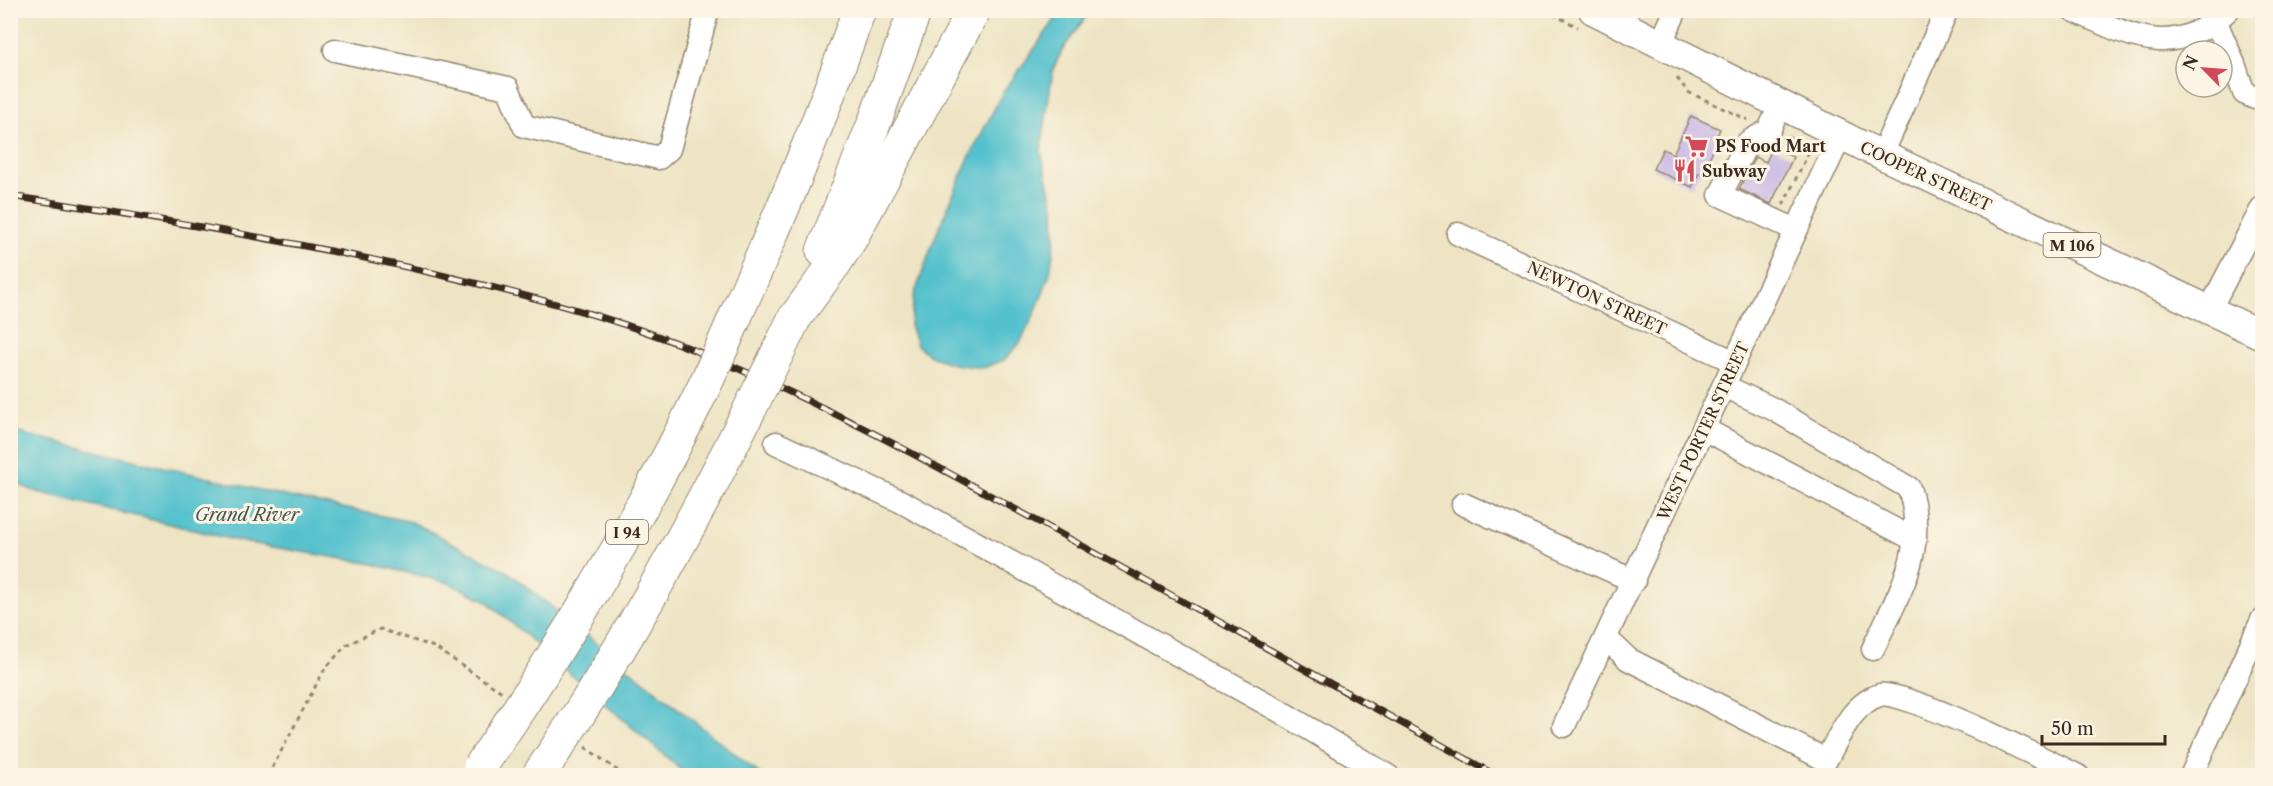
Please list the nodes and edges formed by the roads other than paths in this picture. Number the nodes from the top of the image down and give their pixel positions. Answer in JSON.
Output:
{"nodes":[{"id":1,"x":708,"y":10,"type":"edge"},
{"id":2,"x":859,"y":10,"type":"edge"},
{"id":3,"x":915,"y":10,"type":"edge"},
{"id":4,"x":974,"y":10,"type":"edge"},
{"id":5,"x":1676,"y":10,"type":"edge"},
{"id":6,"x":1947,"y":10,"type":"edge"},
{"id":7,"x":2073,"y":10,"type":"edge"},
{"id":8,"x":2220,"y":14,"type":"edge"},
{"id":9,"x":1589,"y":21,"type":"edge"},
{"id":10,"x":1660,"y":45,"type":"junction"},
{"id":11,"x":334,"y":50,"type":"dead end"},
{"id":12,"x":2262,"y":96,"type":"edge"},
{"id":13,"x":1775,"y":118,"type":"junction"},
{"id":14,"x":1840,"y":135,"type":"junction"},
{"id":15,"x":1882,"y":154,"type":"junction"},
{"id":16,"x":2262,"y":207,"type":"edge"},
{"id":17,"x":1796,"y":230,"type":"junction"},
{"id":18,"x":1458,"y":234,"type":"dead end"},
{"id":19,"x":2209,"y":311,"type":"junction"},
{"id":20,"x":794,"y":319,"type":"junction"},
{"id":21,"x":2262,"y":334,"type":"edge"},
{"id":22,"x":1735,"y":362,"type":"junction"},
{"id":23,"x":1724,"y":386,"type":"junction"},
{"id":24,"x":1704,"y":429,"type":"junction"},
{"id":25,"x":776,"y":443,"type":"dead end"},
{"id":26,"x":1463,"y":504,"type":"dead end"},
{"id":27,"x":1915,"y":540,"type":"junction"},
{"id":28,"x":1634,"y":581,"type":"junction"},
{"id":29,"x":2262,"y":620,"type":"edge"},
{"id":30,"x":1606,"y":638,"type":"junction"},
{"id":31,"x":1873,"y":649,"type":"dead end"},
{"id":32,"x":1564,"y":726,"type":"dead end"},
{"id":33,"x":477,"y":771,"type":"edge"},
{"id":34,"x":538,"y":776,"type":"edge"},
{"id":35,"x":1388,"y":776,"type":"edge"},
{"id":36,"x":2078,"y":776,"type":"edge"},
{"id":37,"x":2191,"y":776,"type":"edge"}],
"edges":[{"from":1,"to":11,"type":"street"},
{"from":2,"to":33,"type":"highway","number":"I 94","bridge":true},
{"from":3,"to":20,"type":"highway"},
{"from":4,"to":20,"type":"highway"},
{"from":5,"to":10,"type":"street"},
{"from":6,"to":15,"type":"street"},
{"from":7,"to":8,"type":"street"},
{"from":8,"to":12,"type":"street"},
{"from":9,"to":10,"type":"main road","name":"COOPER STREET","number":"M 106"},
{"from":10,"to":13,"type":"main road","name":"COOPER STREET","number":"M 106"},
{"from":13,"to":14,"type":"main road","name":"COOPER STREET","number":"M 106"},
{"from":13,"to":17,"type":"street"},
{"from":14,"to":15,"type":"main road","name":"COOPER STREET","number":"M 106"},
{"from":14,"to":17,"type":"street","name":"WEST PORTER STREET"},
{"from":15,"to":19,"type":"main road","name":"COOPER STREET","number":"M 106"},
{"from":16,"to":19,"type":"street"},
{"from":17,"to":22,"type":"street","name":"WEST PORTER STREET"},
{"from":18,"to":22,"type":"street","name":"NEWTON STREET"},
{"from":19,"to":21,"type":"main road","name":"COOPER STREET","number":"M 106"},
{"from":20,"to":34,"type":"highway","bridge":true},
{"from":22,"to":23,"type":"street","name":"WEST PORTER STREET"},
{"from":23,"to":24,"type":"street","name":"WEST PORTER STREET"},
{"from":23,"to":27,"type":"street"},
{"from":24,"to":27,"type":"street"},
{"from":24,"to":28,"type":"street","name":"WEST PORTER STREET"},
{"from":25,"to":35,"type":"street"},
{"from":26,"to":28,"type":"street"},
{"from":27,"to":31,"type":"street"},
{"from":28,"to":30,"type":"street","name":"WEST PORTER STREET"},
{"from":29,"to":37,"type":"street"},
{"from":30,"to":32,"type":"street","name":"WEST PORTER STREET"},
{"from":30,"to":36,"type":"street"}]}
